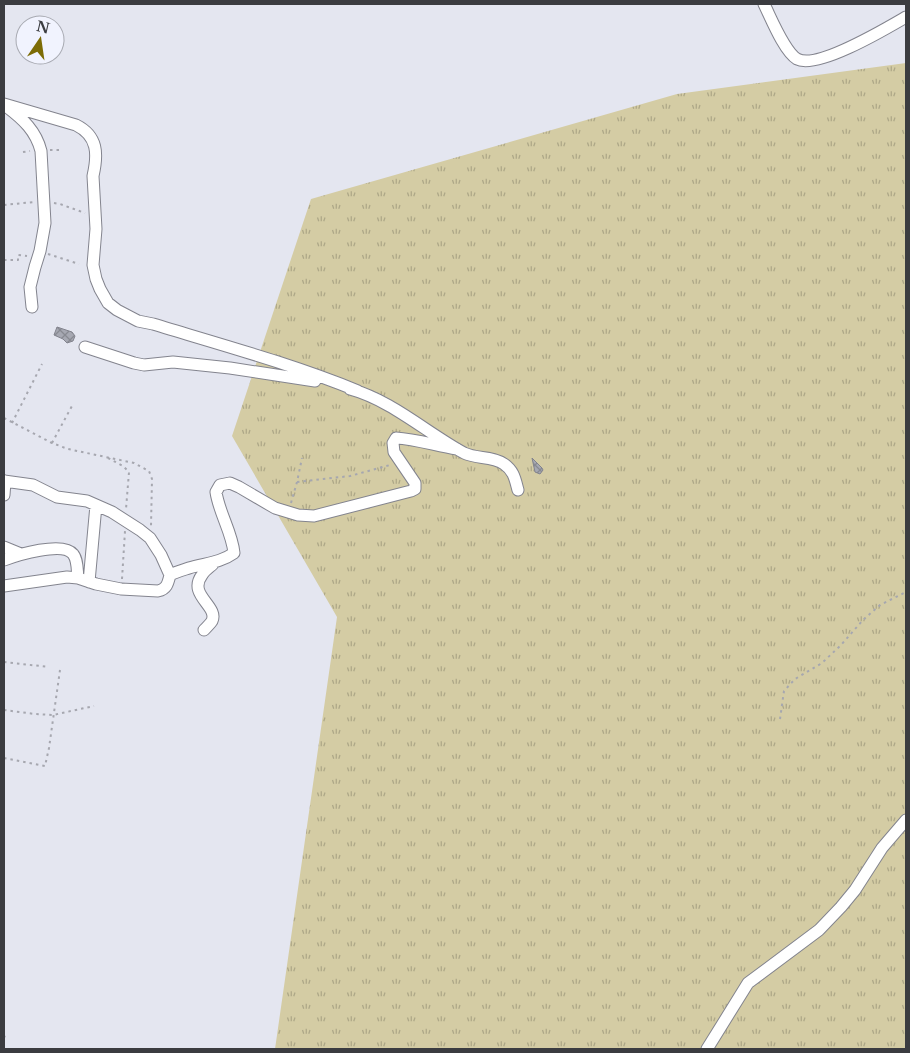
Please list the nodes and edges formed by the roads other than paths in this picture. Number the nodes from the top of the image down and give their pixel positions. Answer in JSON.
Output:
{"nodes":[{"id":1,"x":764,"y":4,"type":"edge"},
{"id":2,"x":906,"y":17,"type":"edge"},
{"id":3,"x":4,"y":104,"type":"edge"},
{"id":4,"x":32,"y":307,"type":"dead end"},
{"id":5,"x":85,"y":347,"type":"dead end"},
{"id":6,"x":358,"y":391,"type":"junction"},
{"id":7,"x":457,"y":449,"type":"junction"},
{"id":8,"x":4,"y":481,"type":"edge"},
{"id":9,"x":518,"y":490,"type":"dead end"},
{"id":10,"x":4,"y":495,"type":"edge"},
{"id":11,"x":96,"y":505,"type":"junction"},
{"id":12,"x":4,"y":546,"type":"edge"},
{"id":13,"x":21,"y":554,"type":"junction"},
{"id":14,"x":4,"y":560,"type":"edge"},
{"id":15,"x":215,"y":563,"type":"junction"},
{"id":16,"x":168,"y":570,"type":"junction"},
{"id":17,"x":78,"y":578,"type":"junction"},
{"id":18,"x":89,"y":582,"type":"junction"},
{"id":19,"x":4,"y":586,"type":"edge"},
{"id":20,"x":204,"y":630,"type":"dead end"},
{"id":21,"x":906,"y":820,"type":"edge"},
{"id":22,"x":707,"y":1049,"type":"edge"}],
"edges":[{"from":1,"to":2,"type":"street"},
{"from":3,"to":4,"type":"street"},
{"from":3,"to":6,"type":"street"},
{"from":5,"to":6,"type":"street"},
{"from":6,"to":7,"type":"street"},
{"from":7,"to":9,"type":"street"},
{"from":7,"to":15,"type":"street"},
{"from":8,"to":10,"type":"street"},
{"from":8,"to":11,"type":"street"},
{"from":11,"to":16,"type":"street"},
{"from":11,"to":18,"type":"street"},
{"from":12,"to":13,"type":"street"},
{"from":13,"to":14,"type":"street"},
{"from":13,"to":17,"type":"street"},
{"from":15,"to":16,"type":"street"},
{"from":15,"to":20,"type":"street"},
{"from":16,"to":18,"type":"street"},
{"from":17,"to":18,"type":"street"},
{"from":17,"to":19,"type":"street"},
{"from":21,"to":22,"type":"street"}]}
